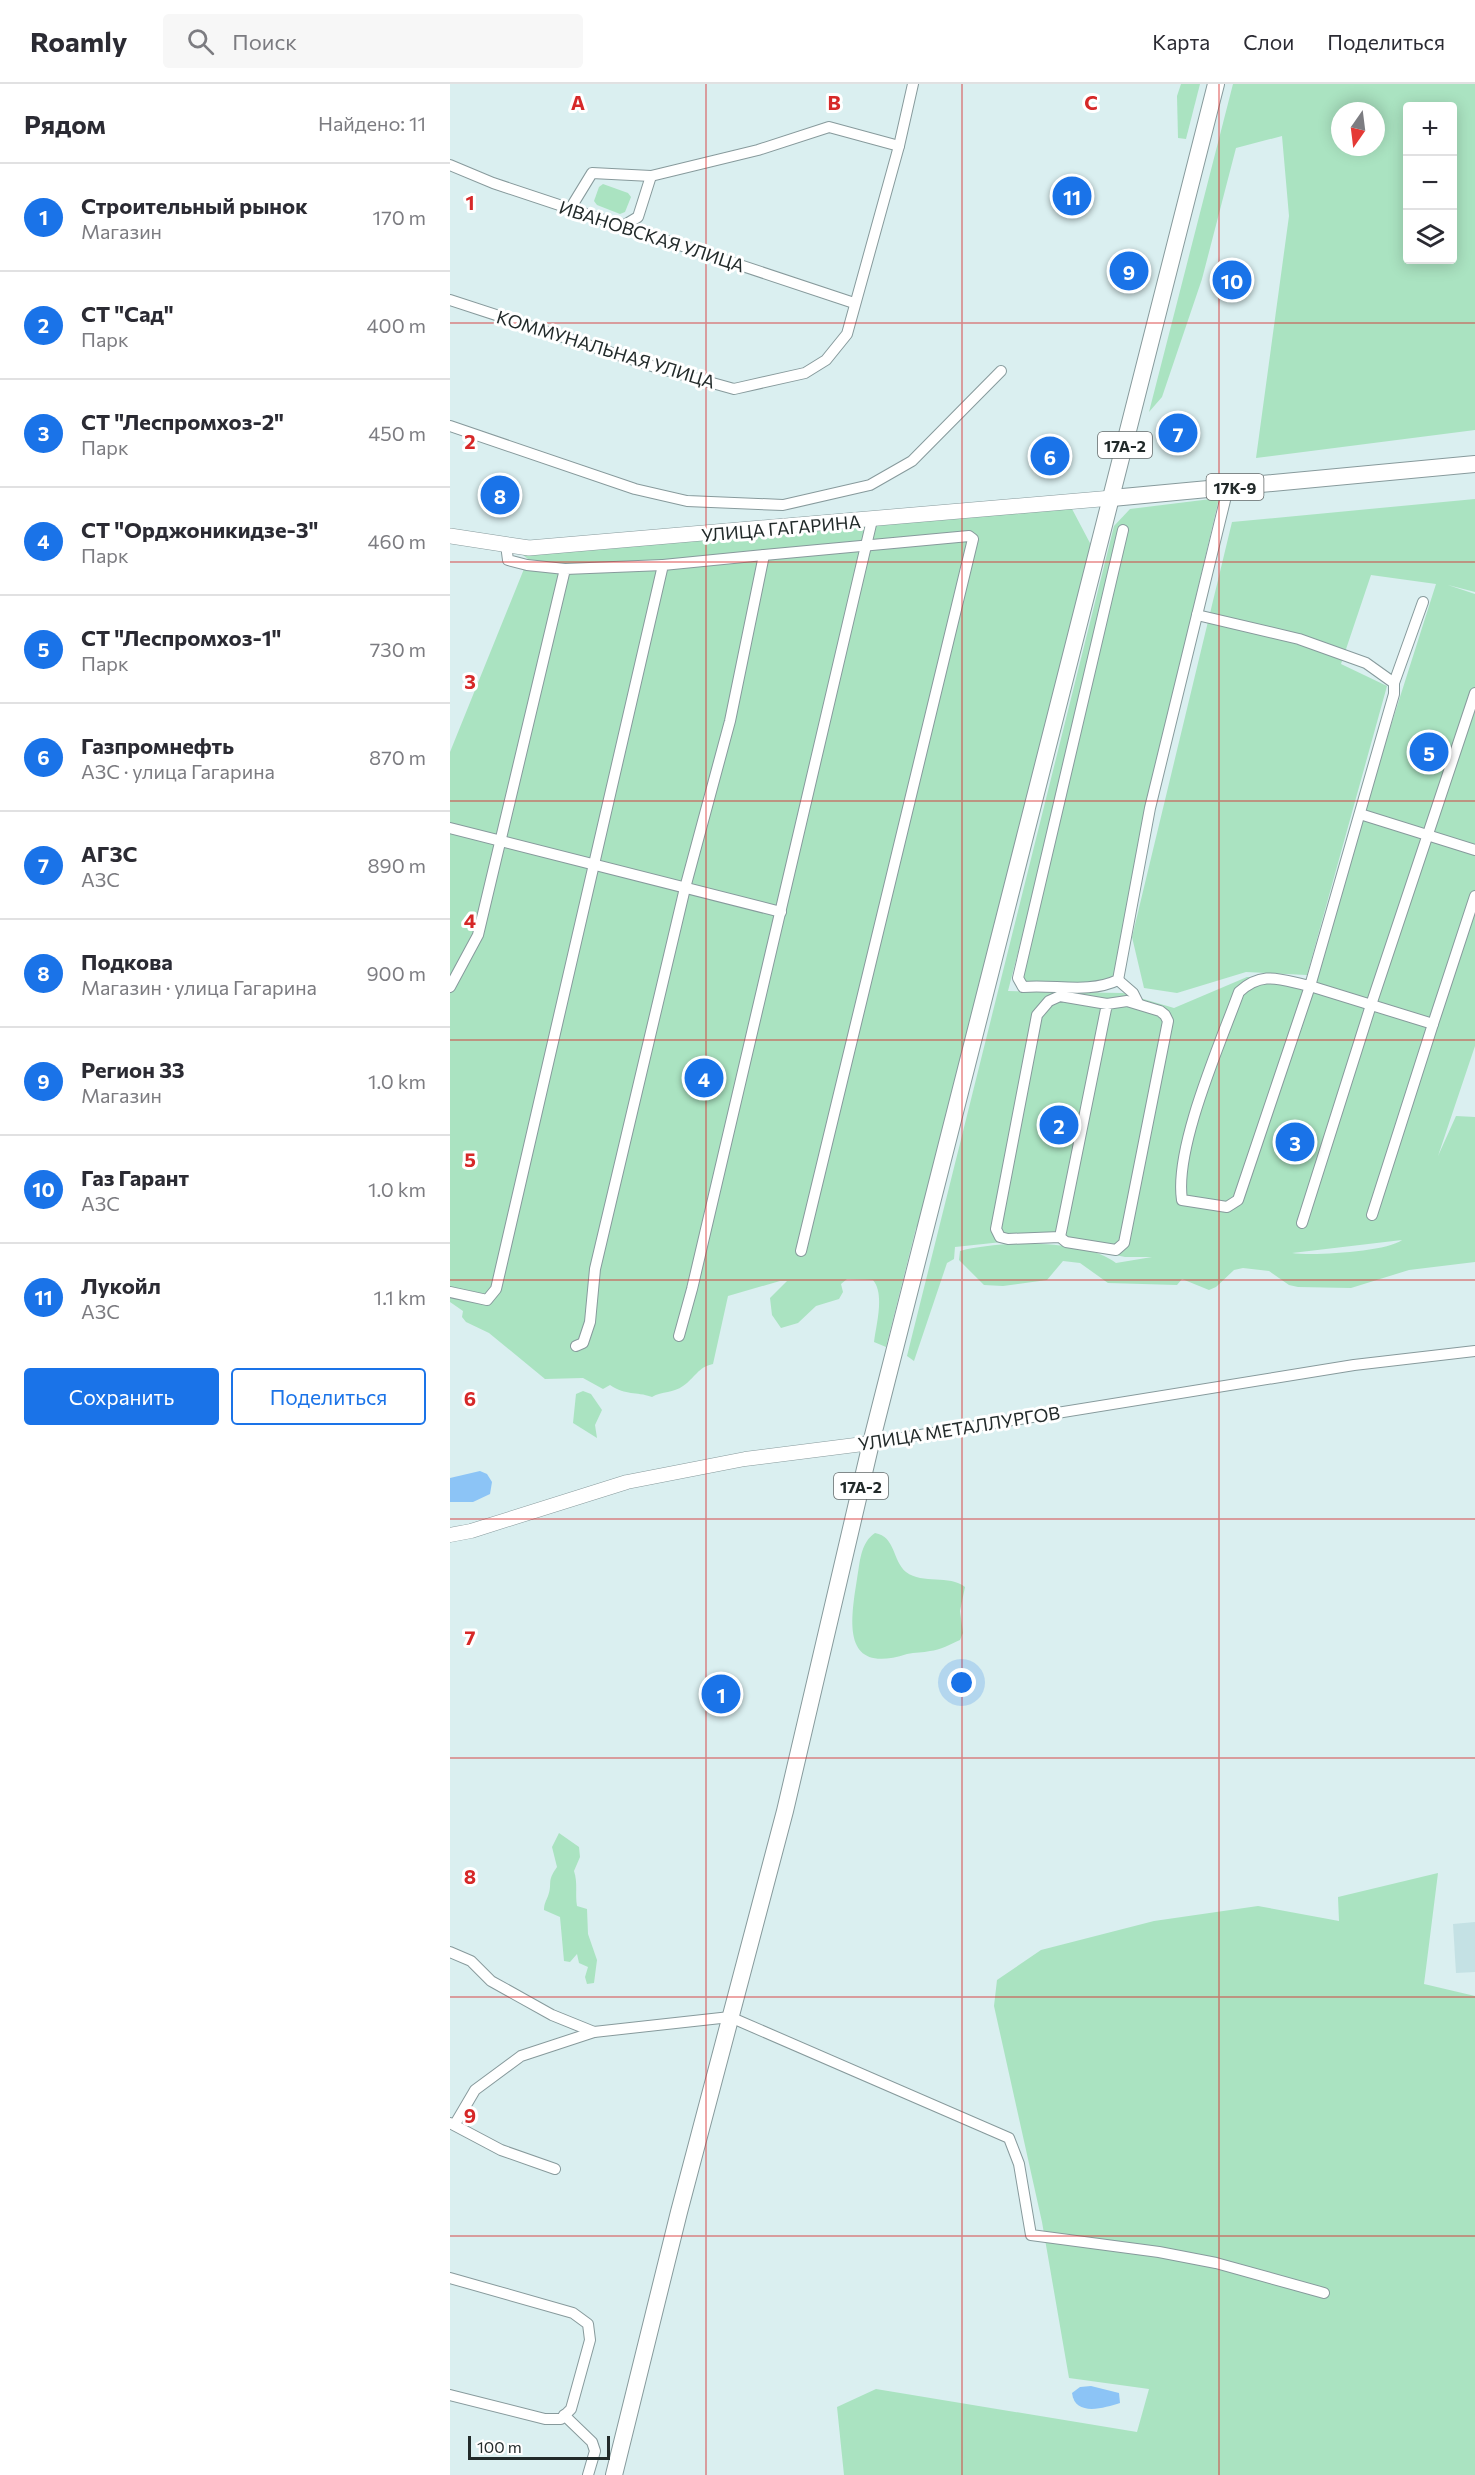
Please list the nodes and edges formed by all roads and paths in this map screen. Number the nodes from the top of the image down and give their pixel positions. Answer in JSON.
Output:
{"nodes":[{"id":1,"x":913,"y":84,"type":"edge"},
{"id":2,"x":1216,"y":84,"type":"edge"},
{"id":3,"x":899,"y":146,"type":"junction"},
{"id":4,"x":450,"y":165,"type":"edge"},
{"id":5,"x":651,"y":176,"type":"junction"},
{"id":6,"x":570,"y":208,"type":"junction"},
{"id":7,"x":623,"y":226,"type":"junction"},
{"id":8,"x":450,"y":300,"type":"edge"},
{"id":9,"x":854,"y":303,"type":"junction"},
{"id":10,"x":1001,"y":371,"type":"dead end"},
{"id":11,"x":450,"y":426,"type":"edge"},
{"id":12,"x":1475,"y":464,"type":"edge"},
{"id":13,"x":1228,"y":488,"type":"junction"},
{"id":14,"x":1112,"y":498,"type":"junction"},
{"id":15,"x":872,"y":520,"type":"junction"},
{"id":16,"x":1123,"y":530,"type":"dead end"},
{"id":17,"x":450,"y":536,"type":"edge"},
{"id":18,"x":506,"y":545,"type":"junction"},
{"id":19,"x":868,"y":545,"type":"junction"},
{"id":20,"x":764,"y":555,"type":"junction"},
{"id":21,"x":663,"y":565,"type":"junction"},
{"id":22,"x":565,"y":569,"type":"junction"},
{"id":23,"x":1423,"y":602,"type":"dead end"},
{"id":24,"x":1197,"y":615,"type":"junction"},
{"id":25,"x":1394,"y":683,"type":"junction"},
{"id":26,"x":1475,"y":693,"type":"edge"},
{"id":27,"x":1360,"y":814,"type":"junction"},
{"id":28,"x":450,"y":828,"type":"edge"},
{"id":29,"x":1428,"y":835,"type":"junction"},
{"id":30,"x":502,"y":841,"type":"junction"},
{"id":31,"x":1475,"y":850,"type":"edge"},
{"id":32,"x":594,"y":865,"type":"junction"},
{"id":33,"x":685,"y":888,"type":"junction"},
{"id":34,"x":1475,"y":897,"type":"edge"},
{"id":35,"x":782,"y":912,"type":"junction"},
{"id":36,"x":1118,"y":980,"type":"junction"},
{"id":37,"x":1310,"y":986,"type":"junction"},
{"id":38,"x":450,"y":987,"type":"edge"},
{"id":39,"x":1138,"y":1003,"type":"junction"},
{"id":40,"x":1107,"y":1004,"type":"junction"},
{"id":41,"x":1371,"y":1005,"type":"junction"},
{"id":42,"x":1433,"y":1024,"type":"junction"},
{"id":43,"x":1372,"y":1215,"type":"dead end"},
{"id":44,"x":1302,"y":1223,"type":"dead end"},
{"id":45,"x":1060,"y":1237,"type":"junction"},
{"id":46,"x":801,"y":1251,"type":"dead end"},
{"id":47,"x":450,"y":1292,"type":"edge"},
{"id":48,"x":679,"y":1336,"type":"dead end"},
{"id":49,"x":576,"y":1346,"type":"dead end"},
{"id":50,"x":1475,"y":1351,"type":"edge"},
{"id":51,"x":871,"y":1443,"type":"junction"},
{"id":52,"x":450,"y":1535,"type":"edge"},
{"id":53,"x":450,"y":1952,"type":"edge"},
{"id":54,"x":730,"y":2017,"type":"junction"},
{"id":55,"x":594,"y":2031,"type":"junction"},
{"id":56,"x":453,"y":2124,"type":"edge"},
{"id":57,"x":555,"y":2169,"type":"dead end"},
{"id":58,"x":450,"y":2278,"type":"edge"},
{"id":59,"x":1324,"y":2293,"type":"dead end"},
{"id":60,"x":450,"y":2395,"type":"edge"},
{"id":61,"x":564,"y":2415,"type":"junction"},
{"id":62,"x":588,"y":2475,"type":"edge"},
{"id":63,"x":614,"y":2475,"type":"edge"}],
"edges":[{"from":1,"to":3,"type":"street","name":"КОММУНАЛЬНАЯ УЛИЦА"},
{"from":2,"to":14,"type":"main road","number":"17А-2"},
{"from":3,"to":5,"type":"street"},
{"from":3,"to":9,"type":"street","name":"КОММУНАЛЬНАЯ УЛИЦА"},
{"from":4,"to":6,"type":"street","name":"ИВАНОВСКАЯ УЛИЦА"},
{"from":5,"to":6,"type":"street"},
{"from":5,"to":7,"type":"street"},
{"from":6,"to":7,"type":"street","name":"ИВАНОВСКАЯ УЛИЦА"},
{"from":7,"to":9,"type":"street","name":"ИВАНОВСКАЯ УЛИЦА"},
{"from":8,"to":9,"type":"street","name":"КОММУНАЛЬНАЯ УЛИЦА"},
{"from":10,"to":11,"type":"street"},
{"from":12,"to":13,"type":"main road","number":"17К-9"},
{"from":13,"to":14,"type":"main road","number":"17К-9"},
{"from":13,"to":24,"type":"street"},
{"from":14,"to":15,"type":"main road","name":"УЛИЦА ГАГАРИНА"},
{"from":14,"to":51,"type":"main road","number":"17А-2"},
{"from":15,"to":18,"type":"main road","name":"УЛИЦА ГАГАРИНА"},
{"from":15,"to":19,"type":"street"},
{"from":16,"to":36,"type":"street"},
{"from":17,"to":18,"type":"main road","name":"УЛИЦА ГАГАРИНА"},
{"from":18,"to":22,"type":"street"},
{"from":19,"to":20,"type":"street"},
{"from":19,"to":35,"type":"street"},
{"from":19,"to":46,"type":"street"},
{"from":20,"to":21,"type":"street"},
{"from":20,"to":33,"type":"street"},
{"from":21,"to":22,"type":"street"},
{"from":21,"to":32,"type":"street"},
{"from":22,"to":30,"type":"street"},
{"from":23,"to":25,"type":"street"},
{"from":24,"to":25,"type":"street"},
{"from":24,"to":36,"type":"street"},
{"from":25,"to":27,"type":"street"},
{"from":26,"to":29,"type":"street"},
{"from":27,"to":29,"type":"street"},
{"from":27,"to":37,"type":"street"},
{"from":28,"to":30,"type":"street"},
{"from":29,"to":31,"type":"street"},
{"from":29,"to":41,"type":"street"},
{"from":30,"to":32,"type":"street"},
{"from":30,"to":38,"type":"street"},
{"from":32,"to":33,"type":"street"},
{"from":32,"to":47,"type":"street"},
{"from":33,"to":35,"type":"street"},
{"from":33,"to":49,"type":"street"},
{"from":34,"to":42,"type":"street"},
{"from":35,"to":48,"type":"street"},
{"from":36,"to":39,"type":"street"},
{"from":37,"to":37,"type":"street"},
{"from":37,"to":41,"type":"street"},
{"from":39,"to":40,"type":"street"},
{"from":39,"to":45,"type":"street"},
{"from":40,"to":45,"type":"street"},
{"from":40,"to":45,"type":"street"},
{"from":41,"to":42,"type":"street"},
{"from":41,"to":44,"type":"street"},
{"from":42,"to":43,"type":"street"},
{"from":50,"to":51,"type":"street","name":"УЛИЦА МЕТАЛЛУРГОВ"},
{"from":51,"to":52,"type":"street","name":"УЛИЦА МЕТАЛЛУРГОВ"},
{"from":51,"to":54,"type":"main road","number":"17А-2"},
{"from":53,"to":55,"type":"street"},
{"from":54,"to":55,"type":"street"},
{"from":54,"to":59,"type":"street"},
{"from":54,"to":63,"type":"main road","number":"17А-2"},
{"from":55,"to":56,"type":"street"},
{"from":56,"to":57,"type":"street"},
{"from":58,"to":61,"type":"street"},
{"from":60,"to":61,"type":"street"},
{"from":61,"to":62,"type":"street"}]}
